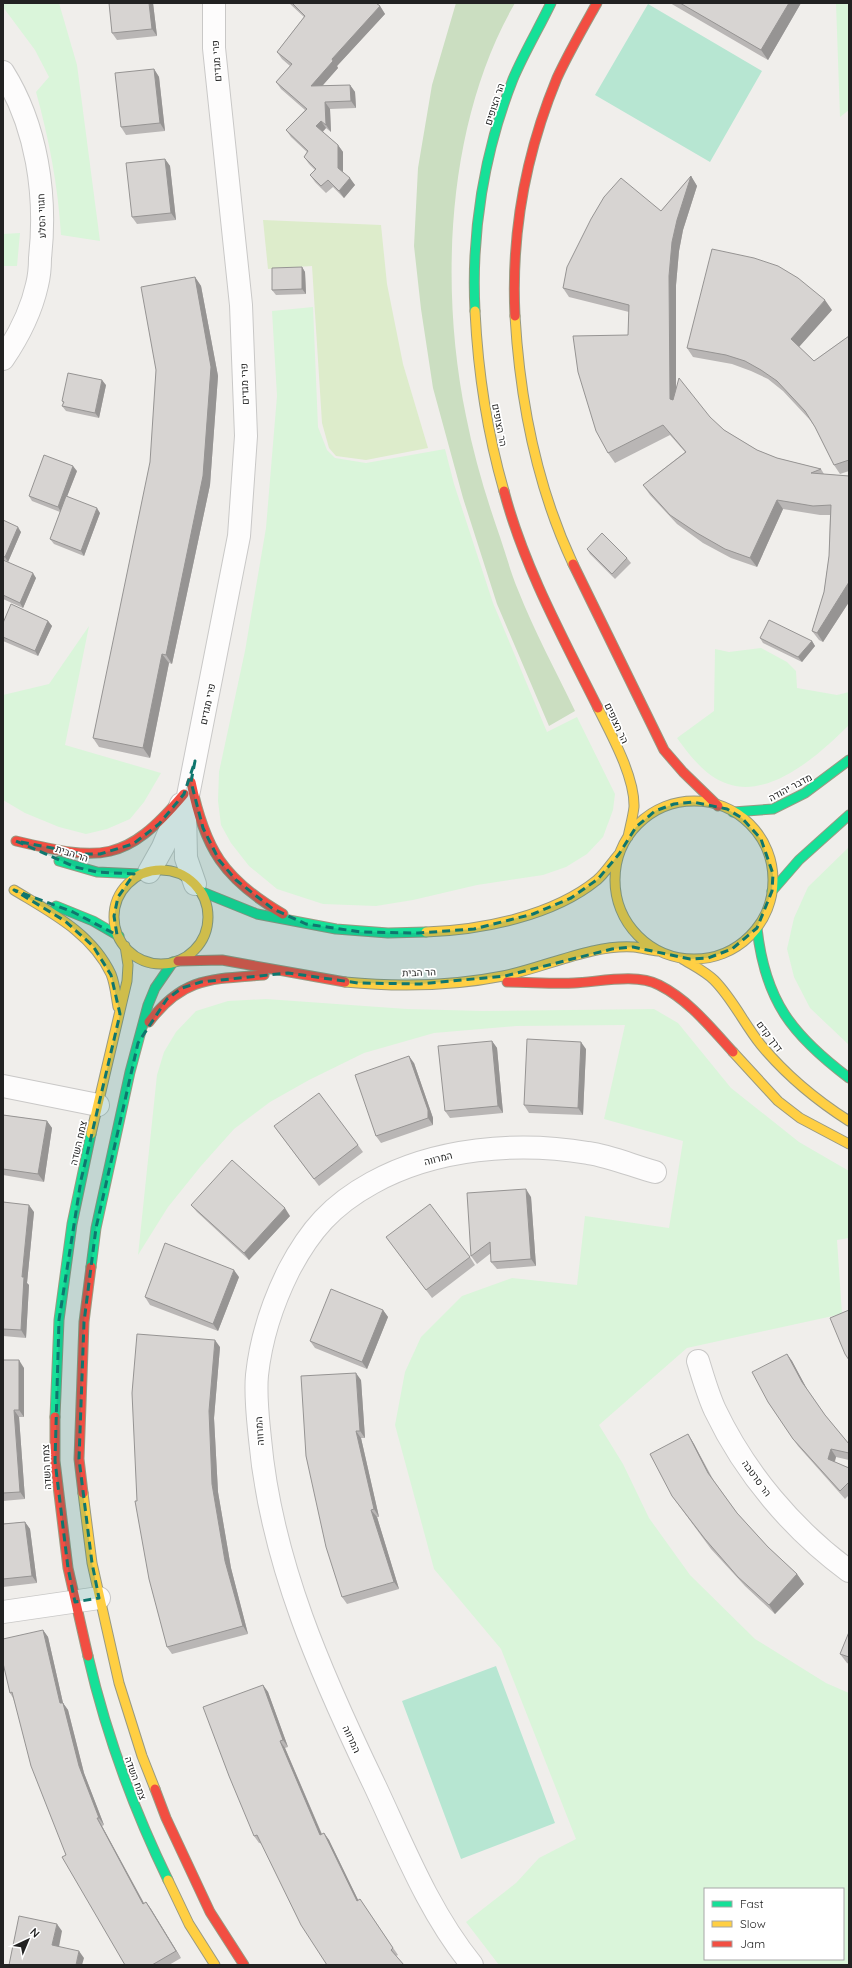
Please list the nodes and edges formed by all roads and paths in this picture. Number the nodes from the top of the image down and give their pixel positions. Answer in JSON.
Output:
{"nodes":[{"id":1,"x":214,"y":3,"type":"edge"},
{"id":2,"x":551,"y":3,"type":"edge"},
{"id":3,"x":597,"y":3,"type":"edge"},
{"id":4,"x":3,"y":72,"type":"edge"},
{"id":5,"x":3,"y":359,"type":"edge"},
{"id":6,"x":849,"y":760,"type":"edge"},
{"id":7,"x":187,"y":788,"type":"junction"},
{"id":8,"x":718,"y":806,"type":"junction"},
{"id":9,"x":733,"y":812,"type":"junction"},
{"id":10,"x":849,"y":815,"type":"edge"},
{"id":11,"x":628,"y":837,"type":"junction"},
{"id":12,"x":619,"y":854,"type":"junction"},
{"id":13,"x":145,"y":873,"type":"junction"},
{"id":14,"x":3,"y":885,"type":"edge"},
{"id":15,"x":197,"y":888,"type":"junction"},
{"id":16,"x":14,"y":890,"type":"junction"},
{"id":17,"x":772,"y":891,"type":"junction"},
{"id":18,"x":302,"y":923,"type":"junction"},
{"id":19,"x":757,"y":928,"type":"junction"},
{"id":20,"x":119,"y":936,"type":"junction"},
{"id":21,"x":125,"y":946,"type":"junction"},
{"id":22,"x":658,"y":951,"type":"junction"},
{"id":23,"x":681,"y":958,"type":"junction"},
{"id":24,"x":175,"y":961,"type":"junction"},
{"id":25,"x":292,"y":974,"type":"junction"},
{"id":26,"x":448,"y":982,"type":"junction"},
{"id":27,"x":120,"y":1014,"type":"junction"},
{"id":28,"x":138,"y":1043,"type":"junction"},
{"id":29,"x":849,"y":1078,"type":"edge"},
{"id":30,"x":3,"y":1086,"type":"edge"},
{"id":31,"x":98,"y":1105,"type":"junction"},
{"id":32,"x":849,"y":1121,"type":"edge"},
{"id":33,"x":849,"y":1144,"type":"edge"},
{"id":34,"x":655,"y":1172,"type":"dead end"},
{"id":35,"x":698,"y":1361,"type":"dead end"},
{"id":36,"x":849,"y":1571,"type":"edge"},
{"id":37,"x":99,"y":1598,"type":"junction"},
{"id":38,"x":75,"y":1602,"type":"junction"},
{"id":39,"x":3,"y":1612,"type":"edge"},
{"id":40,"x":214,"y":1965,"type":"edge"},
{"id":41,"x":244,"y":1965,"type":"edge"},
{"id":42,"x":472,"y":1965,"type":"edge"}],
"edges":[{"from":1,"to":7,"type":"street","name":"פרי מגדים"},
{"from":2,"to":11,"type":"main road","name":"הר הצופים"},
{"from":3,"to":8,"type":"main road"},
{"from":4,"to":5,"type":"street","name":"חגווי הסלע"},
{"from":6,"to":9,"type":"main road","name":"מדבר יהודה"},
{"from":7,"to":13,"type":"street","name":"פרי מגדים"},
{"from":7,"to":13,"type":"main road","name":"הר הבית"},
{"from":7,"to":15,"type":"street","name":"פרי מגדים"},
{"from":7,"to":18,"type":"main road"},
{"from":8,"to":9,"type":"main road"},
{"from":8,"to":11,"type":"main road"},
{"from":9,"to":17,"type":"main road"},
{"from":10,"to":17,"type":"main road"},
{"from":11,"to":12,"type":"main road"},
{"from":12,"to":18,"type":"main road"},
{"from":12,"to":22,"type":"main road"},
{"from":13,"to":15,"type":"main road"},
{"from":13,"to":20,"type":"main road"},
{"from":14,"to":16,"type":"main road"},
{"from":15,"to":18,"type":"main road"},
{"from":15,"to":24,"type":"main road"},
{"from":16,"to":20,"type":"main road"},
{"from":16,"to":27,"type":"main road"},
{"from":17,"to":19,"type":"main road"},
{"from":19,"to":23,"type":"main road"},
{"from":19,"to":29,"type":"main road"},
{"from":20,"to":21,"type":"main road"},
{"from":21,"to":24,"type":"main road"},
{"from":21,"to":27,"type":"main road","name":"צמח השדה"},
{"from":22,"to":23,"type":"main road"},
{"from":22,"to":26,"type":"main road","name":"הר הבית"},
{"from":23,"to":32,"type":"main road","name":"דרך קדם"},
{"from":24,"to":25,"type":"main road","name":"הר הבית"},
{"from":24,"to":28,"type":"main road","name":"צמח השדה"},
{"from":25,"to":26,"type":"main road","name":"הר הבית"},
{"from":25,"to":28,"type":"main road"},
{"from":26,"to":33,"type":"main road"},
{"from":27,"to":31,"type":"main road","name":"צמח השדה"},
{"from":28,"to":37,"type":"main road","name":"צמח השדה"},
{"from":30,"to":31,"type":"street"},
{"from":31,"to":38,"type":"main road","name":"צמח השדה"},
{"from":34,"to":42,"type":"street","name":"המרווה"},
{"from":35,"to":36,"type":"street","name":"הר סרטבה"},
{"from":37,"to":38,"type":"street"},
{"from":37,"to":41,"type":"main road","name":"צמח השדה"},
{"from":38,"to":39,"type":"street"},
{"from":38,"to":40,"type":"main road","name":"צמח השדה"}]}
